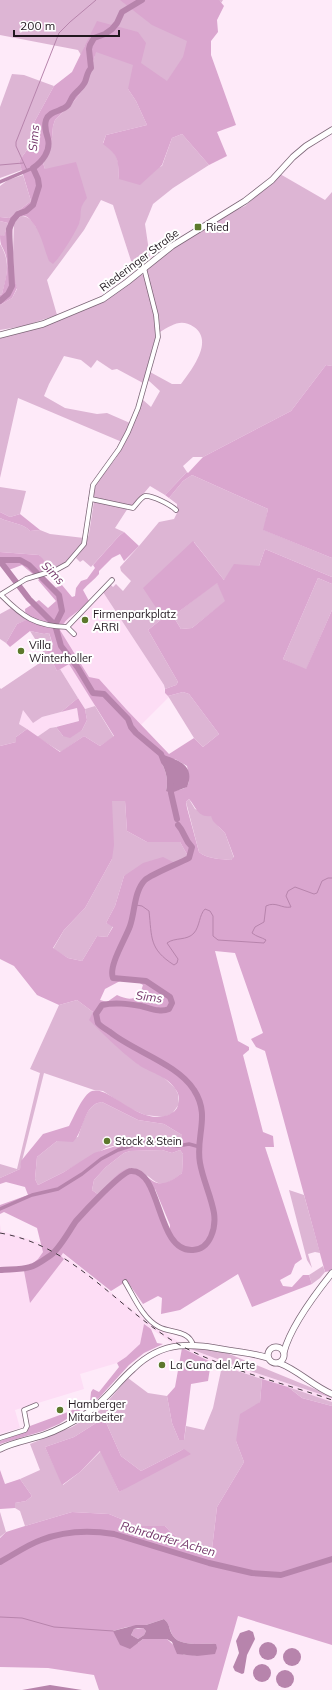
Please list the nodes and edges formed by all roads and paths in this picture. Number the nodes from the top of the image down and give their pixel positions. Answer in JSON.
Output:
{"nodes":[{"id":1,"x":332,"y":130,"type":"edge"},
{"id":2,"x":144,"y":268,"type":"junction"},
{"id":3,"x":0,"y":335,"type":"edge"},
{"id":4,"x":91,"y":499,"type":"junction"},
{"id":5,"x":176,"y":510,"type":"dead end"},
{"id":6,"x":112,"y":580,"type":"dead end"},
{"id":7,"x":0,"y":595,"type":"edge"},
{"id":8,"x":67,"y":628,"type":"junction"},
{"id":9,"x":74,"y":634,"type":"dead end"},
{"id":10,"x":332,"y":1273,"type":"edge"},
{"id":11,"x":125,"y":1282,"type":"dead end"},
{"id":12,"x":286,"y":1343,"type":"junction"},
{"id":13,"x":193,"y":1345,"type":"junction"},
{"id":14,"x":277,"y":1347,"type":"junction"},
{"id":15,"x":268,"y":1355,"type":"junction"},
{"id":16,"x":284,"y":1355,"type":"junction"},
{"id":17,"x":279,"y":1363,"type":"junction"},
{"id":18,"x":289,"y":1366,"type":"junction"},
{"id":19,"x":332,"y":1394,"type":"edge"},
{"id":20,"x":36,"y":1405,"type":"dead end"},
{"id":21,"x":0,"y":1438,"type":"edge"},
{"id":22,"x":0,"y":1449,"type":"edge"}],
"edges":[{"from":1,"to":2,"type":"main road","name":"Riederinger Straße"},
{"from":2,"to":3,"type":"main road","name":"Riederinger Straße"},
{"from":2,"to":4,"type":"street"},
{"from":4,"to":5,"type":"street"},
{"from":4,"to":7,"type":"street"},
{"from":6,"to":8,"type":"street"},
{"from":7,"to":8,"type":"street"},
{"from":8,"to":9,"type":"street"},
{"from":10,"to":12,"type":"main road"},
{"from":11,"to":13,"type":"street"},
{"from":12,"to":14,"type":"main road"},
{"from":12,"to":16,"type":"main road"},
{"from":13,"to":15,"type":"main road"},
{"from":13,"to":22,"type":"main road"},
{"from":14,"to":15,"type":"main road"},
{"from":14,"to":16,"type":"main road"},
{"from":15,"to":17,"type":"main road"},
{"from":16,"to":17,"type":"main road"},
{"from":16,"to":18,"type":"main road"},
{"from":17,"to":18,"type":"main road"},
{"from":18,"to":19,"type":"main road"},
{"from":20,"to":21,"type":"street"}]}
